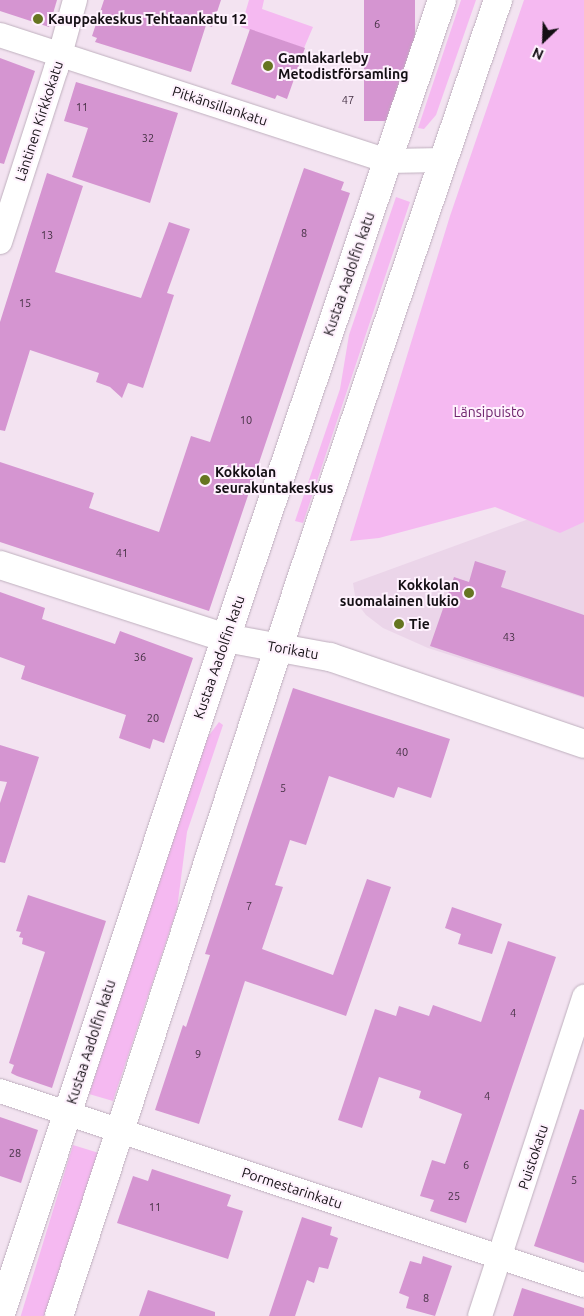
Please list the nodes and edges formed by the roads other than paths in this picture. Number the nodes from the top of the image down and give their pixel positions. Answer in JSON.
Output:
{"nodes":[{"id":1,"x":75,"y":0,"type":"edge"},
{"id":2,"x":442,"y":0,"type":"edge"},
{"id":3,"x":498,"y":0,"type":"edge"},
{"id":4,"x":0,"y":35,"type":"edge"},
{"id":5,"x":60,"y":54,"type":"junction"},
{"id":6,"x":388,"y":160,"type":"junction"},
{"id":7,"x":443,"y":160,"type":"junction"},
{"id":8,"x":0,"y":242,"type":"edge"},
{"id":9,"x":0,"y":566,"type":"edge"},
{"id":10,"x":226,"y":638,"type":"junction"},
{"id":11,"x":280,"y":648,"type":"junction"},
{"id":12,"x":584,"y":744,"type":"edge"},
{"id":13,"x":584,"y":997,"type":"edge"},
{"id":14,"x":0,"y":1091,"type":"edge"},
{"id":15,"x":67,"y":1114,"type":"junction"},
{"id":16,"x":120,"y":1131,"type":"junction"},
{"id":17,"x":500,"y":1257,"type":"junction"},
{"id":18,"x":584,"y":1284,"type":"edge"},
{"id":19,"x":0,"y":1316,"type":"edge"},
{"id":20,"x":59,"y":1316,"type":"edge"},
{"id":21,"x":480,"y":1316,"type":"edge"}],
"edges":[{"from":1,"to":5,"type":"street","name":"Läntinen Kirkkokatu"},
{"from":2,"to":6,"type":"main road","name":"Kustaa Aadolfin katu"},
{"from":3,"to":7,"type":"main road"},
{"from":4,"to":5,"type":"street","name":"Pitkänsillankatu"},
{"from":5,"to":6,"type":"street","name":"Pitkänsillankatu"},
{"from":5,"to":8,"type":"street","name":"Läntinen Kirkkokatu"},
{"from":6,"to":7,"type":"street","name":"Pitkänsillankatu"},
{"from":6,"to":10,"type":"main road","name":"Kustaa Aadolfin katu"},
{"from":7,"to":11,"type":"main road"},
{"from":9,"to":10,"type":"main road","name":"Torikatu"},
{"from":10,"to":11,"type":"main road","name":"Torikatu"},
{"from":10,"to":15,"type":"main road","name":"Kustaa Aadolfin katu"},
{"from":11,"to":12,"type":"main road","name":"Torikatu"},
{"from":11,"to":16,"type":"main road"},
{"from":13,"to":17,"type":"street","name":"Puistokatu"},
{"from":14,"to":15,"type":"street","name":"Pormestarinkatu"},
{"from":15,"to":16,"type":"street","name":"Pormestarinkatu"},
{"from":15,"to":19,"type":"main road","name":"Kustaa Aadolfin katu"},
{"from":16,"to":17,"type":"street","name":"Pormestarinkatu"},
{"from":16,"to":20,"type":"main road"},
{"from":17,"to":18,"type":"street","name":"Pormestarinkatu"},
{"from":17,"to":21,"type":"street","name":"Puistokatu"}]}
